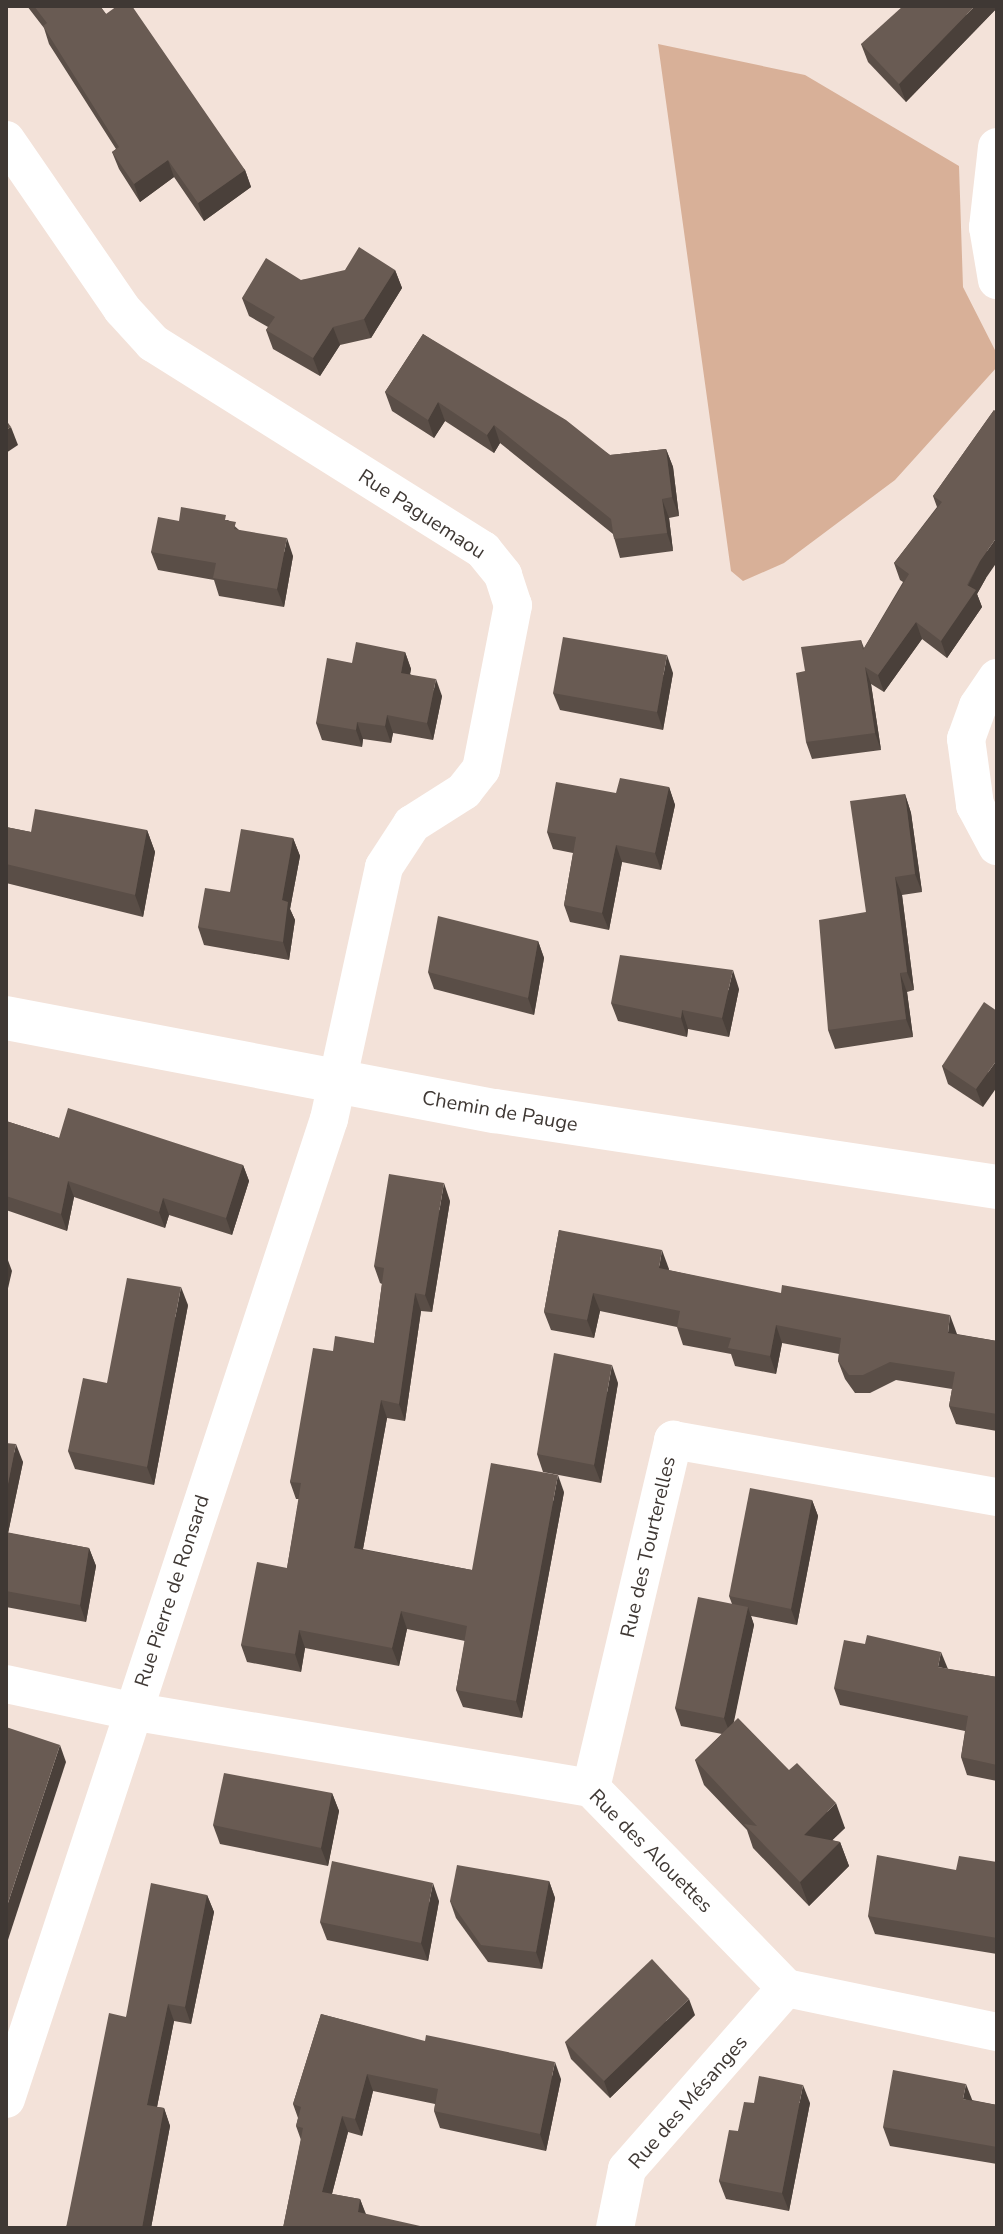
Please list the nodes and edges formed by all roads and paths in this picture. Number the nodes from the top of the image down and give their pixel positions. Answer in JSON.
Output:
{"nodes":[{"id":1,"x":6,"y":140,"type":"edge"},
{"id":2,"x":997,"y":147,"type":"edge"},
{"id":3,"x":997,"y":280,"type":"edge"},
{"id":4,"x":997,"y":678,"type":"edge"},
{"id":5,"x":997,"y":846,"type":"edge"},
{"id":6,"x":6,"y":1018,"type":"edge"},
{"id":7,"x":338,"y":1083,"type":"junction"},
{"id":8,"x":997,"y":1187,"type":"edge"},
{"id":9,"x":997,"y":1497,"type":"edge"},
{"id":10,"x":6,"y":1684,"type":"edge"},
{"id":11,"x":131,"y":1711,"type":"junction"},
{"id":12,"x":591,"y":1788,"type":"junction"},
{"id":13,"x":786,"y":1988,"type":"junction"},
{"id":14,"x":997,"y":2032,"type":"edge"},
{"id":15,"x":6,"y":2099,"type":"edge"},
{"id":16,"x":615,"y":2228,"type":"edge"}],
"edges":[{"from":1,"to":7,"type":"street","name":"Rue Paguemaou"},
{"from":2,"to":3,"type":"street"},
{"from":4,"to":5,"type":"street"},
{"from":6,"to":7,"type":"street","name":"Chemin de Pauge"},
{"from":7,"to":8,"type":"street","name":"Chemin de Pauge"},
{"from":7,"to":11,"type":"street","name":"Rue Pierre de Ronsard"},
{"from":9,"to":12,"type":"street","name":"Rue des Tourterelles"},
{"from":10,"to":11,"type":"street","name":"Rue des Alouettes"},
{"from":11,"to":12,"type":"street","name":"Rue des Alouettes"},
{"from":11,"to":15,"type":"street","name":"Rue Pierre de Ronsard"},
{"from":12,"to":13,"type":"street","name":"Rue des Alouettes"},
{"from":13,"to":14,"type":"street"},
{"from":13,"to":16,"type":"street","name":"Rue des Mésanges"}]}
